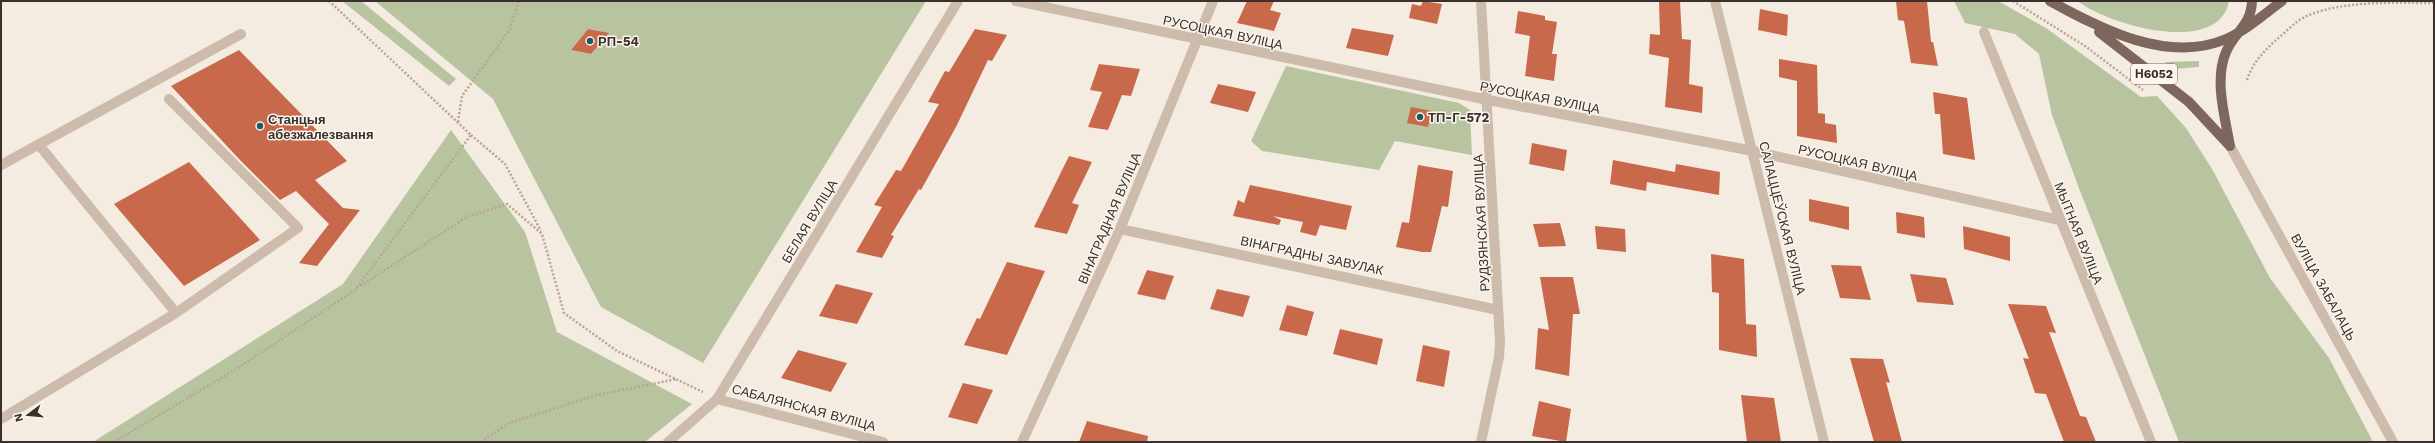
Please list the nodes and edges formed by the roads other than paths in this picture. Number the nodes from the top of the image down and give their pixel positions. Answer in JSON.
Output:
{"nodes":[{"id":1,"x":958,"y":1,"type":"edge"},
{"id":2,"x":1016,"y":1,"type":"edge"},
{"id":3,"x":1213,"y":1,"type":"edge"},
{"id":4,"x":1481,"y":1,"type":"edge"},
{"id":5,"x":1715,"y":1,"type":"edge"},
{"id":6,"x":2050,"y":1,"type":"edge"},
{"id":7,"x":2055,"y":1,"type":"edge"},
{"id":8,"x":2252,"y":1,"type":"edge"},
{"id":9,"x":2282,"y":1,"type":"edge"},
{"id":10,"x":2070,"y":12,"type":"junction"},
{"id":11,"x":2244,"y":27,"type":"junction"},
{"id":12,"x":1984,"y":32,"type":"dead end"},
{"id":13,"x":241,"y":34,"type":"dead end"},
{"id":14,"x":1198,"y":40,"type":"junction"},
{"id":15,"x":169,"y":99,"type":"dead end"},
{"id":16,"x":1488,"y":100,"type":"junction"},
{"id":17,"x":40,"y":145,"type":"junction"},
{"id":18,"x":2230,"y":146,"type":"junction"},
{"id":19,"x":1753,"y":151,"type":"junction"},
{"id":20,"x":1,"y":165,"type":"edge"},
{"id":21,"x":2059,"y":220,"type":"junction"},
{"id":22,"x":1120,"y":229,"type":"junction"},
{"id":23,"x":1498,"y":310,"type":"junction"},
{"id":24,"x":176,"y":313,"type":"junction"},
{"id":25,"x":717,"y":399,"type":"junction"},
{"id":26,"x":1,"y":419,"type":"edge"},
{"id":27,"x":668,"y":442,"type":"edge"},
{"id":28,"x":883,"y":442,"type":"edge"},
{"id":29,"x":1022,"y":442,"type":"edge"},
{"id":30,"x":1481,"y":442,"type":"edge"},
{"id":31,"x":1824,"y":442,"type":"edge"},
{"id":32,"x":2152,"y":442,"type":"edge"},
{"id":33,"x":2393,"y":442,"type":"edge"}],
"edges":[{"from":1,"to":25,"type":"street","name":"БЕЛАЯ ВУЛІЦА"},
{"from":2,"to":14,"type":"street","name":"РУСОЦКАЯ ВУЛІЦА"},
{"from":3,"to":14,"type":"street","name":"ВІНАГРАДНАЯ ВУЛІЦА"},
{"from":4,"to":16,"type":"street","name":"РУДЗЯНСКАЯ ВУЛІЦА"},
{"from":5,"to":19,"type":"street","name":"САЛАЦЦЕЎСКАЯ ВУЛІЦА"},
{"from":6,"to":10,"type":"main road"},
{"from":7,"to":10,"type":"main road","number":"Н6052"},
{"from":8,"to":11,"type":"main road","number":"Н6052"},
{"from":9,"to":11,"type":"main road"},
{"from":10,"to":11,"type":"main road","number":"Н6052"},
{"from":10,"to":18,"type":"main road","number":"Н6052"},
{"from":11,"to":18,"type":"main road","number":"Н6052"},
{"from":12,"to":21,"type":"street","name":"МЫТНАЯ ВУЛІЦА"},
{"from":13,"to":17,"type":"street"},
{"from":14,"to":16,"type":"street","name":"РУСОЦКАЯ ВУЛІЦА"},
{"from":14,"to":22,"type":"street","name":"ВІНАГРАДНАЯ ВУЛІЦА"},
{"from":15,"to":24,"type":"street"},
{"from":16,"to":19,"type":"street","name":"РУСОЦКАЯ ВУЛІЦА"},
{"from":16,"to":23,"type":"street","name":"РУДЗЯНСКАЯ ВУЛІЦА"},
{"from":17,"to":20,"type":"street"},
{"from":17,"to":24,"type":"street"},
{"from":18,"to":33,"type":"street","name":"ВУЛІЦА ЗАБАЛАЦЬ","number":"Н6052"},
{"from":19,"to":21,"type":"street","name":"РУСОЦКАЯ ВУЛІЦА"},
{"from":19,"to":31,"type":"street","name":"САЛАЦЦЕЎСКАЯ ВУЛІЦА"},
{"from":21,"to":32,"type":"street","name":"МЫТНАЯ ВУЛІЦА"},
{"from":22,"to":23,"type":"street","name":"ВІНАГРАДНЫ ЗАВУЛАК"},
{"from":22,"to":29,"type":"street","name":"ВІНАГРАДНАЯ ВУЛІЦА"},
{"from":23,"to":30,"type":"street","name":"РУДЗЯНСКАЯ ВУЛІЦА"},
{"from":24,"to":26,"type":"street"},
{"from":25,"to":27,"type":"street","name":"БЕЛАЯ ВУЛІЦА"},
{"from":25,"to":28,"type":"street","name":"САБАЛЯНСКАЯ ВУЛІЦА"}]}
